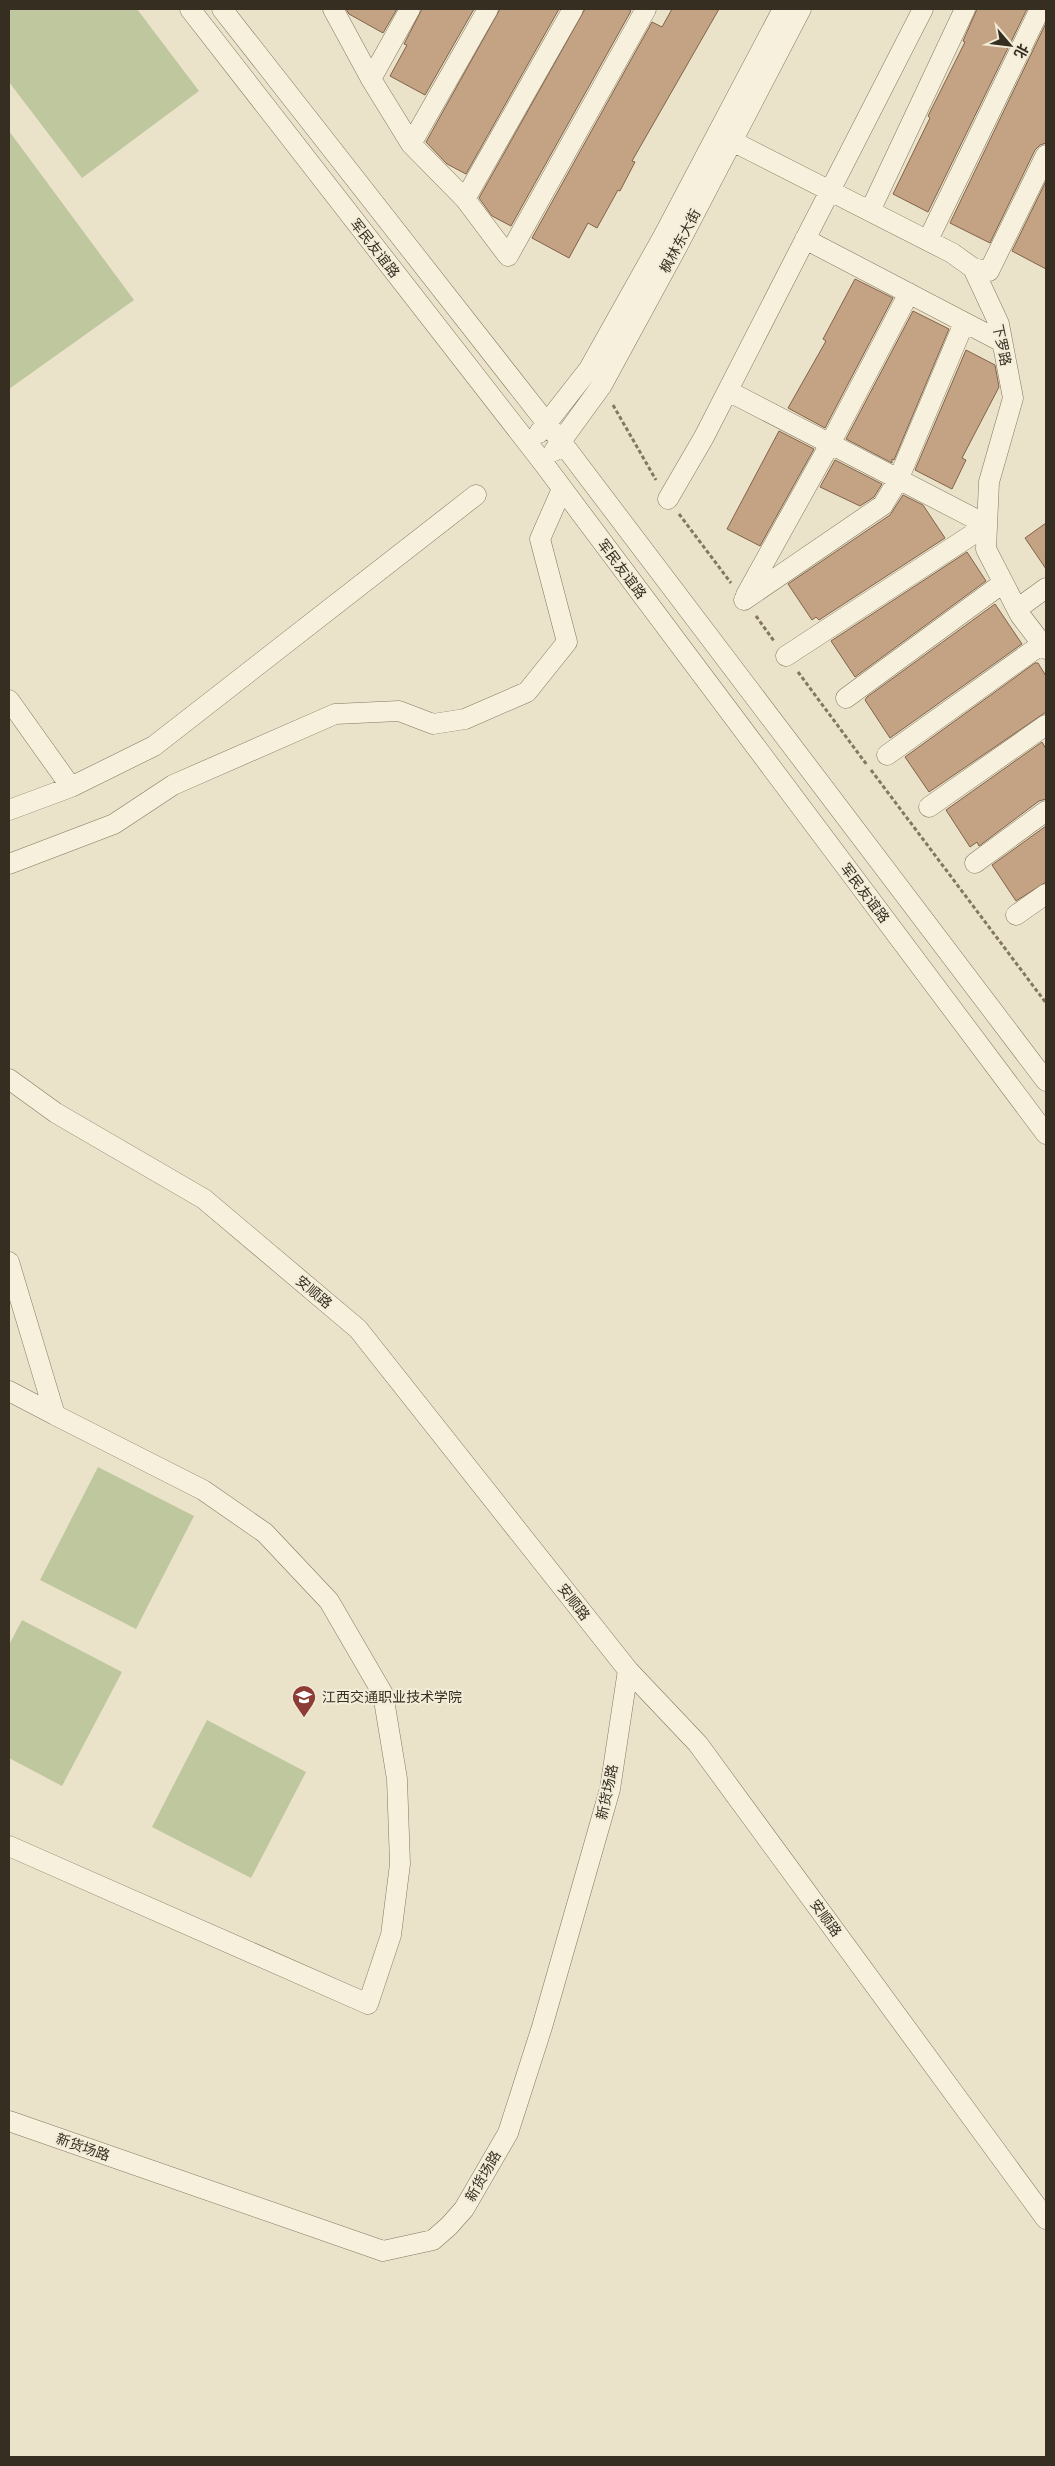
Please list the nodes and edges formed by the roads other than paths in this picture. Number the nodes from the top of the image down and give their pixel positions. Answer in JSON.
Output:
{"nodes":[{"id":1,"x":190,"y":9,"type":"edge"},
{"id":2,"x":222,"y":9,"type":"edge"},
{"id":3,"x":334,"y":9,"type":"edge"},
{"id":4,"x":410,"y":9,"type":"edge"},
{"id":5,"x":488,"y":9,"type":"edge"},
{"id":6,"x":573,"y":9,"type":"edge"},
{"id":7,"x":646,"y":9,"type":"edge"},
{"id":8,"x":783,"y":9,"type":"edge"},
{"id":9,"x":801,"y":9,"type":"edge"},
{"id":10,"x":923,"y":9,"type":"edge"},
{"id":11,"x":965,"y":9,"type":"edge"},
{"id":12,"x":1040,"y":9,"type":"edge"},
{"id":13,"x":371,"y":79,"type":"junction"},
{"id":14,"x":732,"y":141,"type":"junction"},
{"id":15,"x":411,"y":144,"type":"junction"},
{"id":16,"x":1046,"y":155,"type":"edge"},
{"id":17,"x":830,"y":190,"type":"junction"},
{"id":18,"x":465,"y":199,"type":"junction"},
{"id":19,"x":870,"y":211,"type":"junction"},
{"id":20,"x":805,"y":239,"type":"junction"},
{"id":21,"x":928,"y":240,"type":"junction"},
{"id":22,"x":973,"y":268,"type":"junction"},
{"id":23,"x":909,"y":293,"type":"junction"},
{"id":24,"x":964,"y":323,"type":"junction"},
{"id":25,"x":1002,"y":342,"type":"junction"},
{"id":26,"x":728,"y":391,"type":"junction"},
{"id":27,"x":547,"y":424,"type":"junction"},
{"id":28,"x":560,"y":441,"type":"junction"},
{"id":29,"x":830,"y":444,"type":"junction"},
{"id":30,"x":529,"y":447,"type":"junction"},
{"id":31,"x":544,"y":464,"type":"junction"},
{"id":32,"x":898,"y":480,"type":"junction"},
{"id":33,"x":562,"y":489,"type":"junction"},
{"id":34,"x":476,"y":495,"type":"dead end"},
{"id":35,"x":668,"y":499,"type":"road end"},
{"id":36,"x":987,"y":525,"type":"junction"},
{"id":37,"x":1003,"y":583,"type":"junction"},
{"id":38,"x":1046,"y":588,"type":"edge"},
{"id":39,"x":1017,"y":609,"type":"junction"},
{"id":40,"x":1044,"y":647,"type":"edge"},
{"id":41,"x":786,"y":656,"type":"road end"},
{"id":42,"x":846,"y":698,"type":"dead end"},
{"id":43,"x":9,"y":700,"type":"edge"},
{"id":44,"x":1046,"y":725,"type":"edge"},
{"id":45,"x":887,"y":755,"type":"dead end"},
{"id":46,"x":71,"y":787,"type":"junction"},
{"id":47,"x":929,"y":807,"type":"dead end"},
{"id":48,"x":9,"y":810,"type":"edge"},
{"id":49,"x":1046,"y":811,"type":"edge"},
{"id":50,"x":975,"y":863,"type":"dead end"},
{"id":51,"x":9,"y":864,"type":"edge"},
{"id":52,"x":1046,"y":894,"type":"edge"},
{"id":53,"x":1016,"y":915,"type":"dead end"},
{"id":54,"x":9,"y":1079,"type":"edge"},
{"id":55,"x":1046,"y":1081,"type":"edge"},
{"id":56,"x":1046,"y":1134,"type":"edge"},
{"id":57,"x":9,"y":1262,"type":"edge"},
{"id":58,"x":9,"y":1391,"type":"edge"},
{"id":59,"x":55,"y":1415,"type":"junction"},
{"id":60,"x":628,"y":1670,"type":"junction"},
{"id":61,"x":9,"y":1846,"type":"edge"},
{"id":62,"x":9,"y":2121,"type":"edge"},
{"id":63,"x":1046,"y":2219,"type":"edge"}],
"edges":[{"from":1,"to":30,"type":"street","name":"军民友谊路"},
{"from":2,"to":27,"type":"street","name":"军民友谊路"},
{"from":3,"to":13,"type":"street"},
{"from":4,"to":13,"type":"street"},
{"from":5,"to":15,"type":"street"},
{"from":6,"to":18,"type":"street"},
{"from":7,"to":18,"type":"street"},
{"from":8,"to":27,"type":"street","name":"枫林东大街"},
{"from":9,"to":14,"type":"street","name":"枫林东大街"},
{"from":10,"to":17,"type":"street"},
{"from":11,"to":19,"type":"street"},
{"from":12,"to":21,"type":"street"},
{"from":13,"to":15,"type":"street"},
{"from":14,"to":17,"type":"street","name":"下罗路"},
{"from":14,"to":28,"type":"street","name":"枫林东大街"},
{"from":15,"to":18,"type":"street"},
{"from":16,"to":22,"type":"street"},
{"from":17,"to":19,"type":"street","name":"下罗路"},
{"from":17,"to":20,"type":"street"},
{"from":19,"to":21,"type":"street","name":"下罗路"},
{"from":20,"to":23,"type":"street"},
{"from":20,"to":26,"type":"street"},
{"from":21,"to":22,"type":"street","name":"下罗路"},
{"from":22,"to":25,"type":"street","name":"下罗路"},
{"from":23,"to":24,"type":"street"},
{"from":23,"to":29,"type":"street"},
{"from":24,"to":25,"type":"street"},
{"from":24,"to":32,"type":"street"},
{"from":25,"to":36,"type":"street","name":"下罗路"},
{"from":26,"to":29,"type":"street"},
{"from":26,"to":35,"type":"street"},
{"from":27,"to":28,"type":"street","name":"军民友谊路"},
{"from":27,"to":30,"type":"street","name":"枫林东大街"},
{"from":28,"to":31,"type":"street","name":"枫林东大街"},
{"from":28,"to":55,"type":"street","name":"军民友谊路"},
{"from":29,"to":32,"type":"street"},
{"from":29,"to":32,"type":"street"},
{"from":30,"to":31,"type":"street","name":"军民友谊路"},
{"from":31,"to":33,"type":"street","name":"军民友谊路"},
{"from":32,"to":36,"type":"street"},
{"from":33,"to":51,"type":"street"},
{"from":33,"to":56,"type":"street","name":"军民友谊路"},
{"from":34,"to":46,"type":"street"},
{"from":36,"to":37,"type":"street","name":"下罗路"},
{"from":36,"to":41,"type":"street"},
{"from":37,"to":39,"type":"street","name":"下罗路"},
{"from":37,"to":42,"type":"street"},
{"from":38,"to":39,"type":"street"},
{"from":39,"to":40,"type":"street","name":"下罗路"},
{"from":40,"to":45,"type":"street"},
{"from":43,"to":46,"type":"street"},
{"from":44,"to":47,"type":"street"},
{"from":46,"to":48,"type":"street"},
{"from":49,"to":50,"type":"street"},
{"from":52,"to":53,"type":"street"},
{"from":54,"to":60,"type":"street","name":"安顺路"},
{"from":57,"to":59,"type":"street"},
{"from":58,"to":59,"type":"street"},
{"from":59,"to":61,"type":"street"},
{"from":60,"to":62,"type":"street","name":"新货场路"},
{"from":60,"to":63,"type":"street","name":"安顺路"}]}
